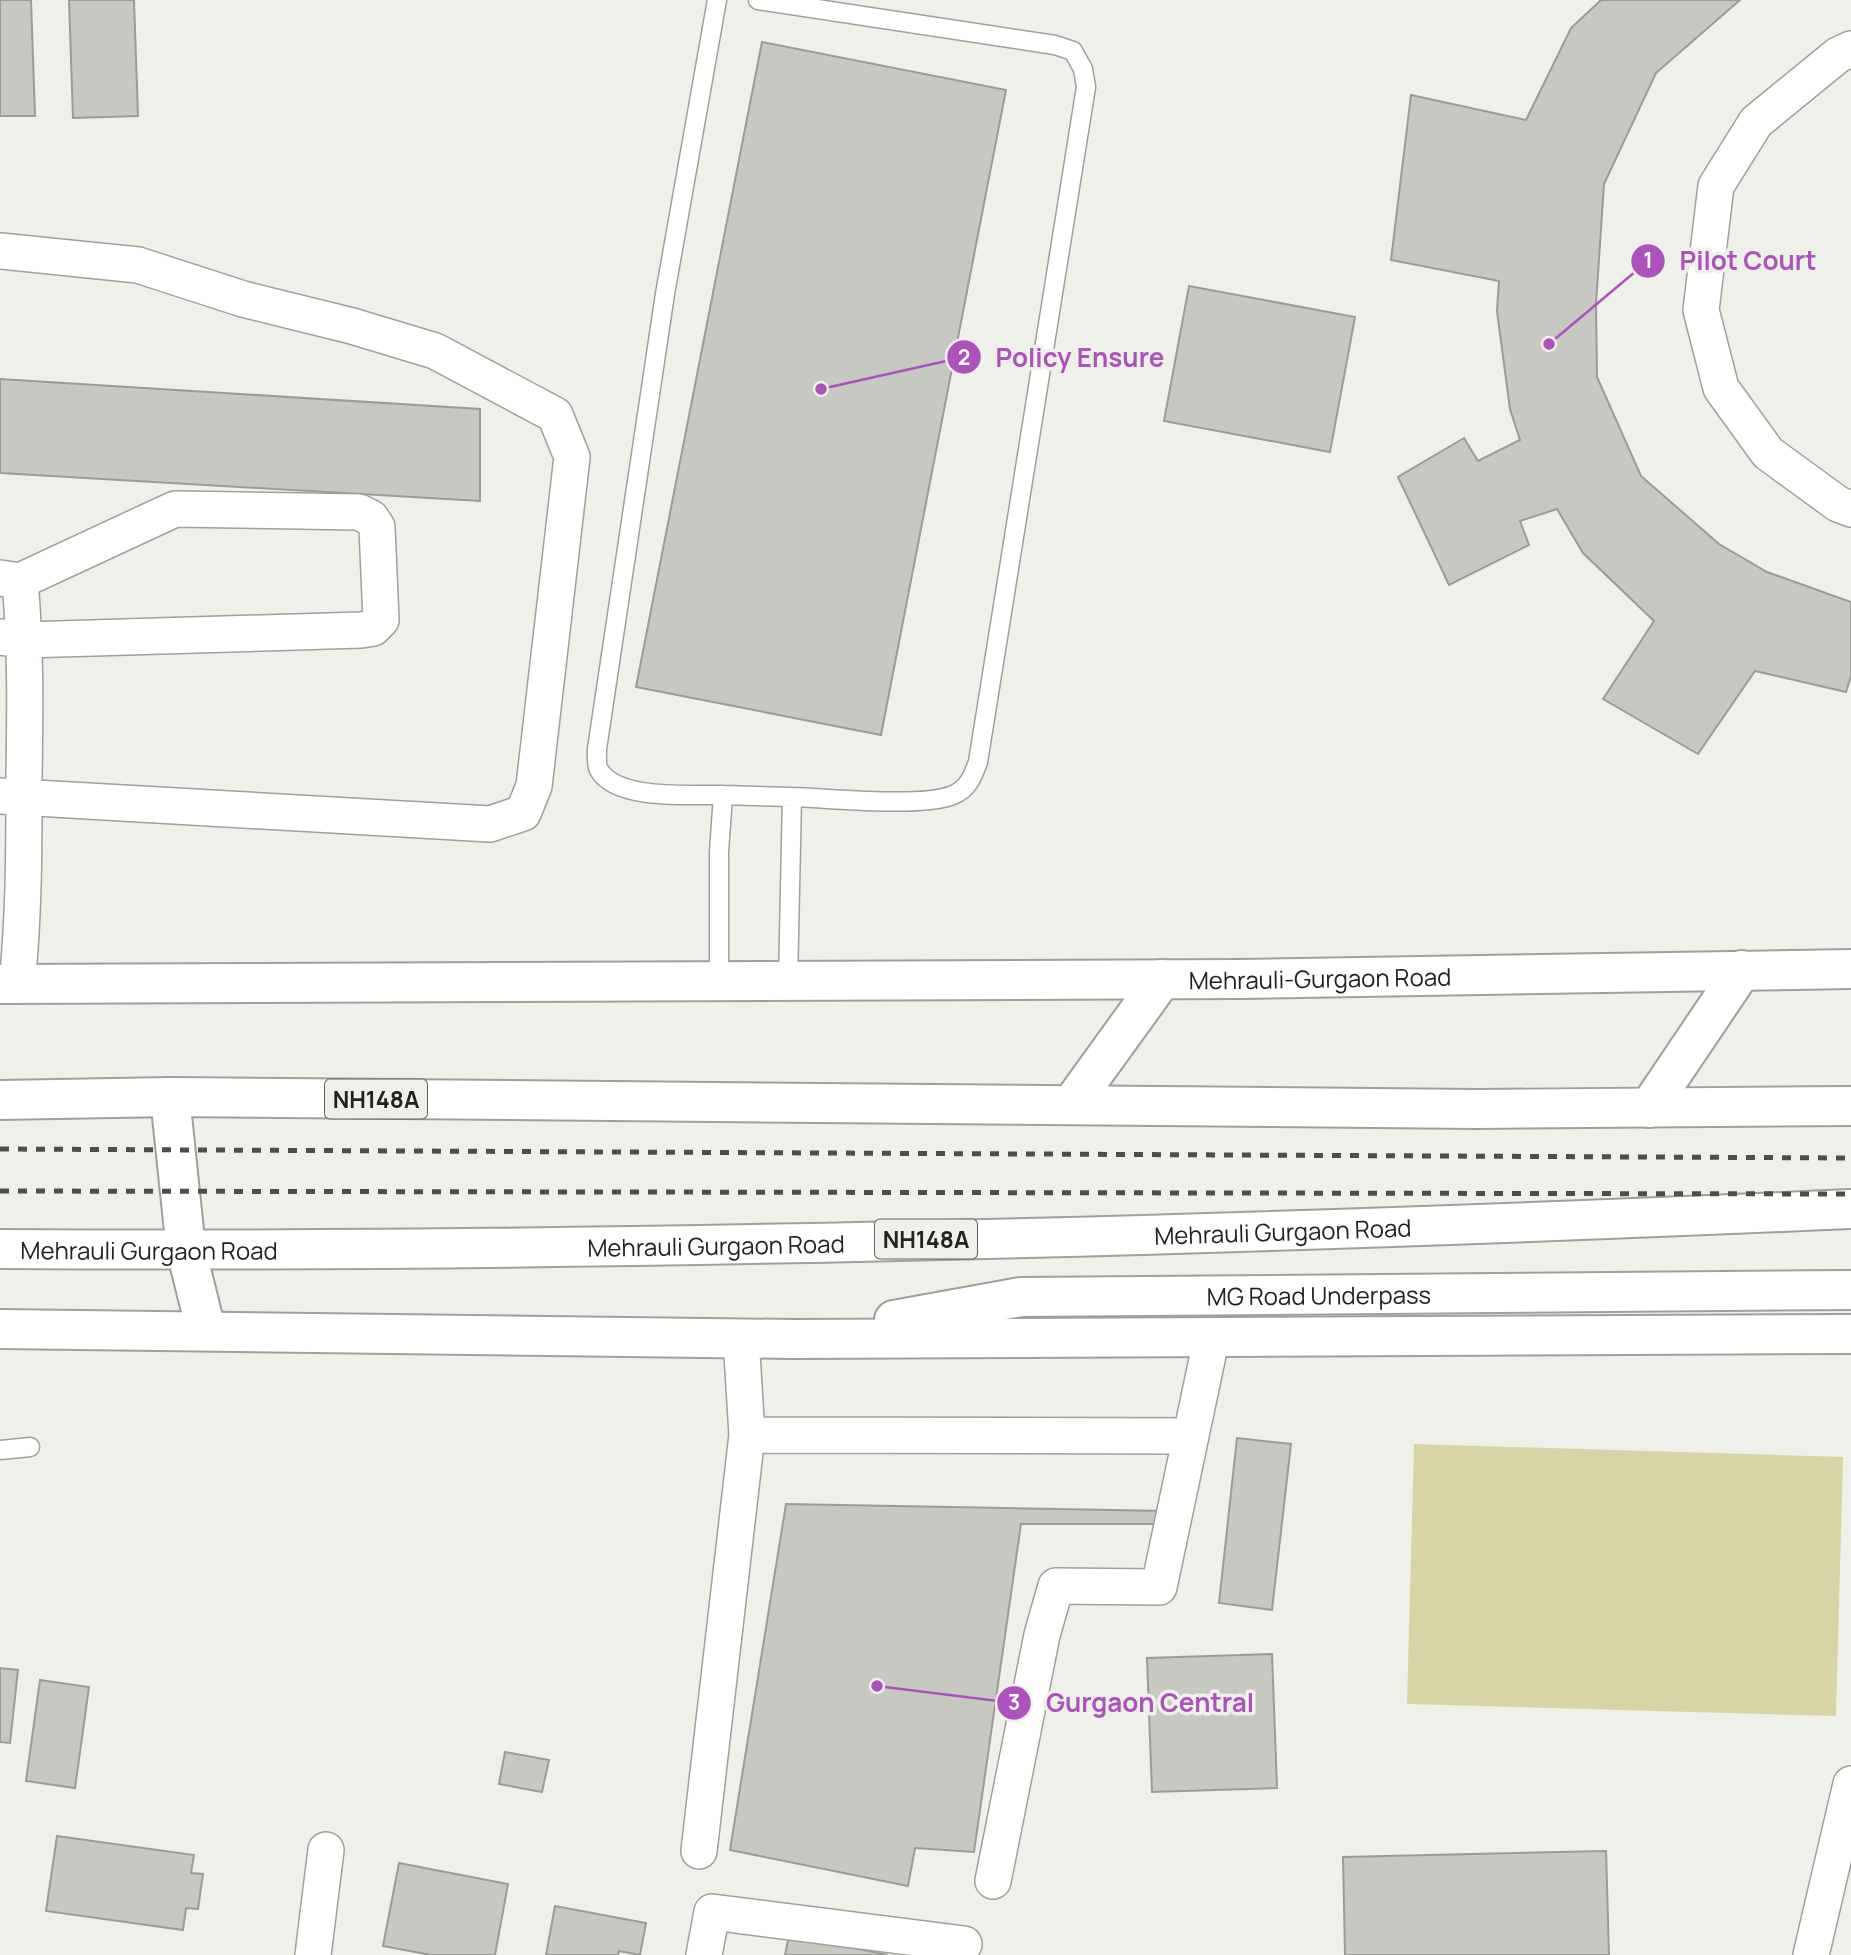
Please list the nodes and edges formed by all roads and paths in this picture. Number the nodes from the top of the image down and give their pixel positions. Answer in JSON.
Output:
{"nodes":[{"id":1,"x":717,"y":0,"type":"edge"},
{"id":2,"x":758,"y":0,"type":"edge"},
{"id":3,"x":1851,"y":50,"type":"edge"},
{"id":4,"x":0,"y":251,"type":"edge"},
{"id":5,"x":1851,"y":509,"type":"edge"},
{"id":6,"x":10,"y":579,"type":"edge"},
{"id":7,"x":13,"y":638,"type":"edge"},
{"id":8,"x":723,"y":795,"type":"junction"},
{"id":9,"x":12,"y":796,"type":"edge"},
{"id":10,"x":792,"y":797,"type":"junction"},
{"id":11,"x":1851,"y":969,"type":"edge"},
{"id":12,"x":1742,"y":971,"type":"junction"},
{"id":13,"x":1162,"y":979,"type":"junction"},
{"id":14,"x":719,"y":982,"type":"junction"},
{"id":15,"x":788,"y":982,"type":"junction"},
{"id":16,"x":9,"y":984,"type":"edge"},
{"id":17,"x":170,"y":1097,"type":"junction"},
{"id":18,"x":0,"y":1100,"type":"edge"},
{"id":19,"x":1071,"y":1105,"type":"junction"},
{"id":20,"x":1851,"y":1106,"type":"edge"},
{"id":21,"x":1648,"y":1108,"type":"junction"},
{"id":22,"x":1851,"y":1209,"type":"edge"},
{"id":23,"x":0,"y":1249,"type":"edge"},
{"id":24,"x":186,"y":1251,"type":"junction"},
{"id":25,"x":1851,"y":1290,"type":"edge"},
{"id":26,"x":0,"y":1329,"type":"edge"},
{"id":27,"x":206,"y":1330,"type":"junction"},
{"id":28,"x":1851,"y":1334,"type":"edge"},
{"id":29,"x":1212,"y":1336,"type":"junction"},
{"id":30,"x":741,"y":1338,"type":"junction"},
{"id":31,"x":792,"y":1339,"type":"junction"},
{"id":32,"x":747,"y":1435,"type":"junction"},
{"id":33,"x":1191,"y":1436,"type":"junction"},
{"id":34,"x":30,"y":1447,"type":"dead end"},
{"id":35,"x":0,"y":1450,"type":"edge"},
{"id":36,"x":1851,"y":1784,"type":"edge"},
{"id":37,"x":326,"y":1850,"type":"dead end"},
{"id":38,"x":699,"y":1851,"type":"dead end"},
{"id":39,"x":993,"y":1881,"type":"dead end"},
{"id":40,"x":964,"y":1944,"type":"dead end"},
{"id":41,"x":313,"y":1955,"type":"edge"},
{"id":42,"x":704,"y":1955,"type":"edge"},
{"id":43,"x":1811,"y":1955,"type":"edge"}],
"edges":[{"from":1,"to":8,"type":"lane"},
{"from":2,"to":10,"type":"lane"},
{"from":3,"to":5,"type":"street"},
{"from":4,"to":9,"type":"street"},
{"from":6,"to":7,"type":"street"},
{"from":6,"to":7,"type":"street"},
{"from":7,"to":9,"type":"street"},
{"from":8,"to":10,"type":"lane"},
{"from":8,"to":14,"type":"lane"},
{"from":9,"to":16,"type":"street"},
{"from":10,"to":15,"type":"lane"},
{"from":11,"to":12,"type":"main road","name":"Mehrauli-Gurgaon Road"},
{"from":12,"to":13,"type":"main road","name":"Mehrauli-Gurgaon Road"},
{"from":12,"to":21,"type":"main road"},
{"from":13,"to":15,"type":"main road","name":"Mehrauli-Gurgaon Road"},
{"from":13,"to":19,"type":"main road"},
{"from":14,"to":15,"type":"main road","name":"Mehrauli-Gurgaon Road"},
{"from":14,"to":16,"type":"main road","name":"Mehrauli-Gurgaon Road"},
{"from":17,"to":18,"type":"main road","number":"NH148A"},
{"from":17,"to":19,"type":"main road","number":"NH148A"},
{"from":17,"to":24,"type":"main road"},
{"from":19,"to":21,"type":"main road","number":"NH148A"},
{"from":20,"to":21,"type":"main road","number":"NH148A"},
{"from":22,"to":24,"type":"main road","name":"Mehrauli Gurgaon Road","number":"NH148A"},
{"from":23,"to":24,"type":"main road","name":"Mehrauli Gurgaon Road","number":"NH148A"},
{"from":24,"to":27,"type":"main road"},
{"from":25,"to":31,"type":"main road","name":"MG Road Underpass"},
{"from":26,"to":27,"type":"main road"},
{"from":27,"to":30,"type":"main road"},
{"from":28,"to":29,"type":"main road"},
{"from":29,"to":31,"type":"main road"},
{"from":29,"to":33,"type":"street"},
{"from":30,"to":31,"type":"main road"},
{"from":30,"to":32,"type":"street"},
{"from":32,"to":33,"type":"street"},
{"from":32,"to":38,"type":"street"},
{"from":33,"to":39,"type":"street"},
{"from":34,"to":35,"type":"lane"},
{"from":36,"to":43,"type":"street"},
{"from":37,"to":41,"type":"street"},
{"from":40,"to":42,"type":"street"}]}
